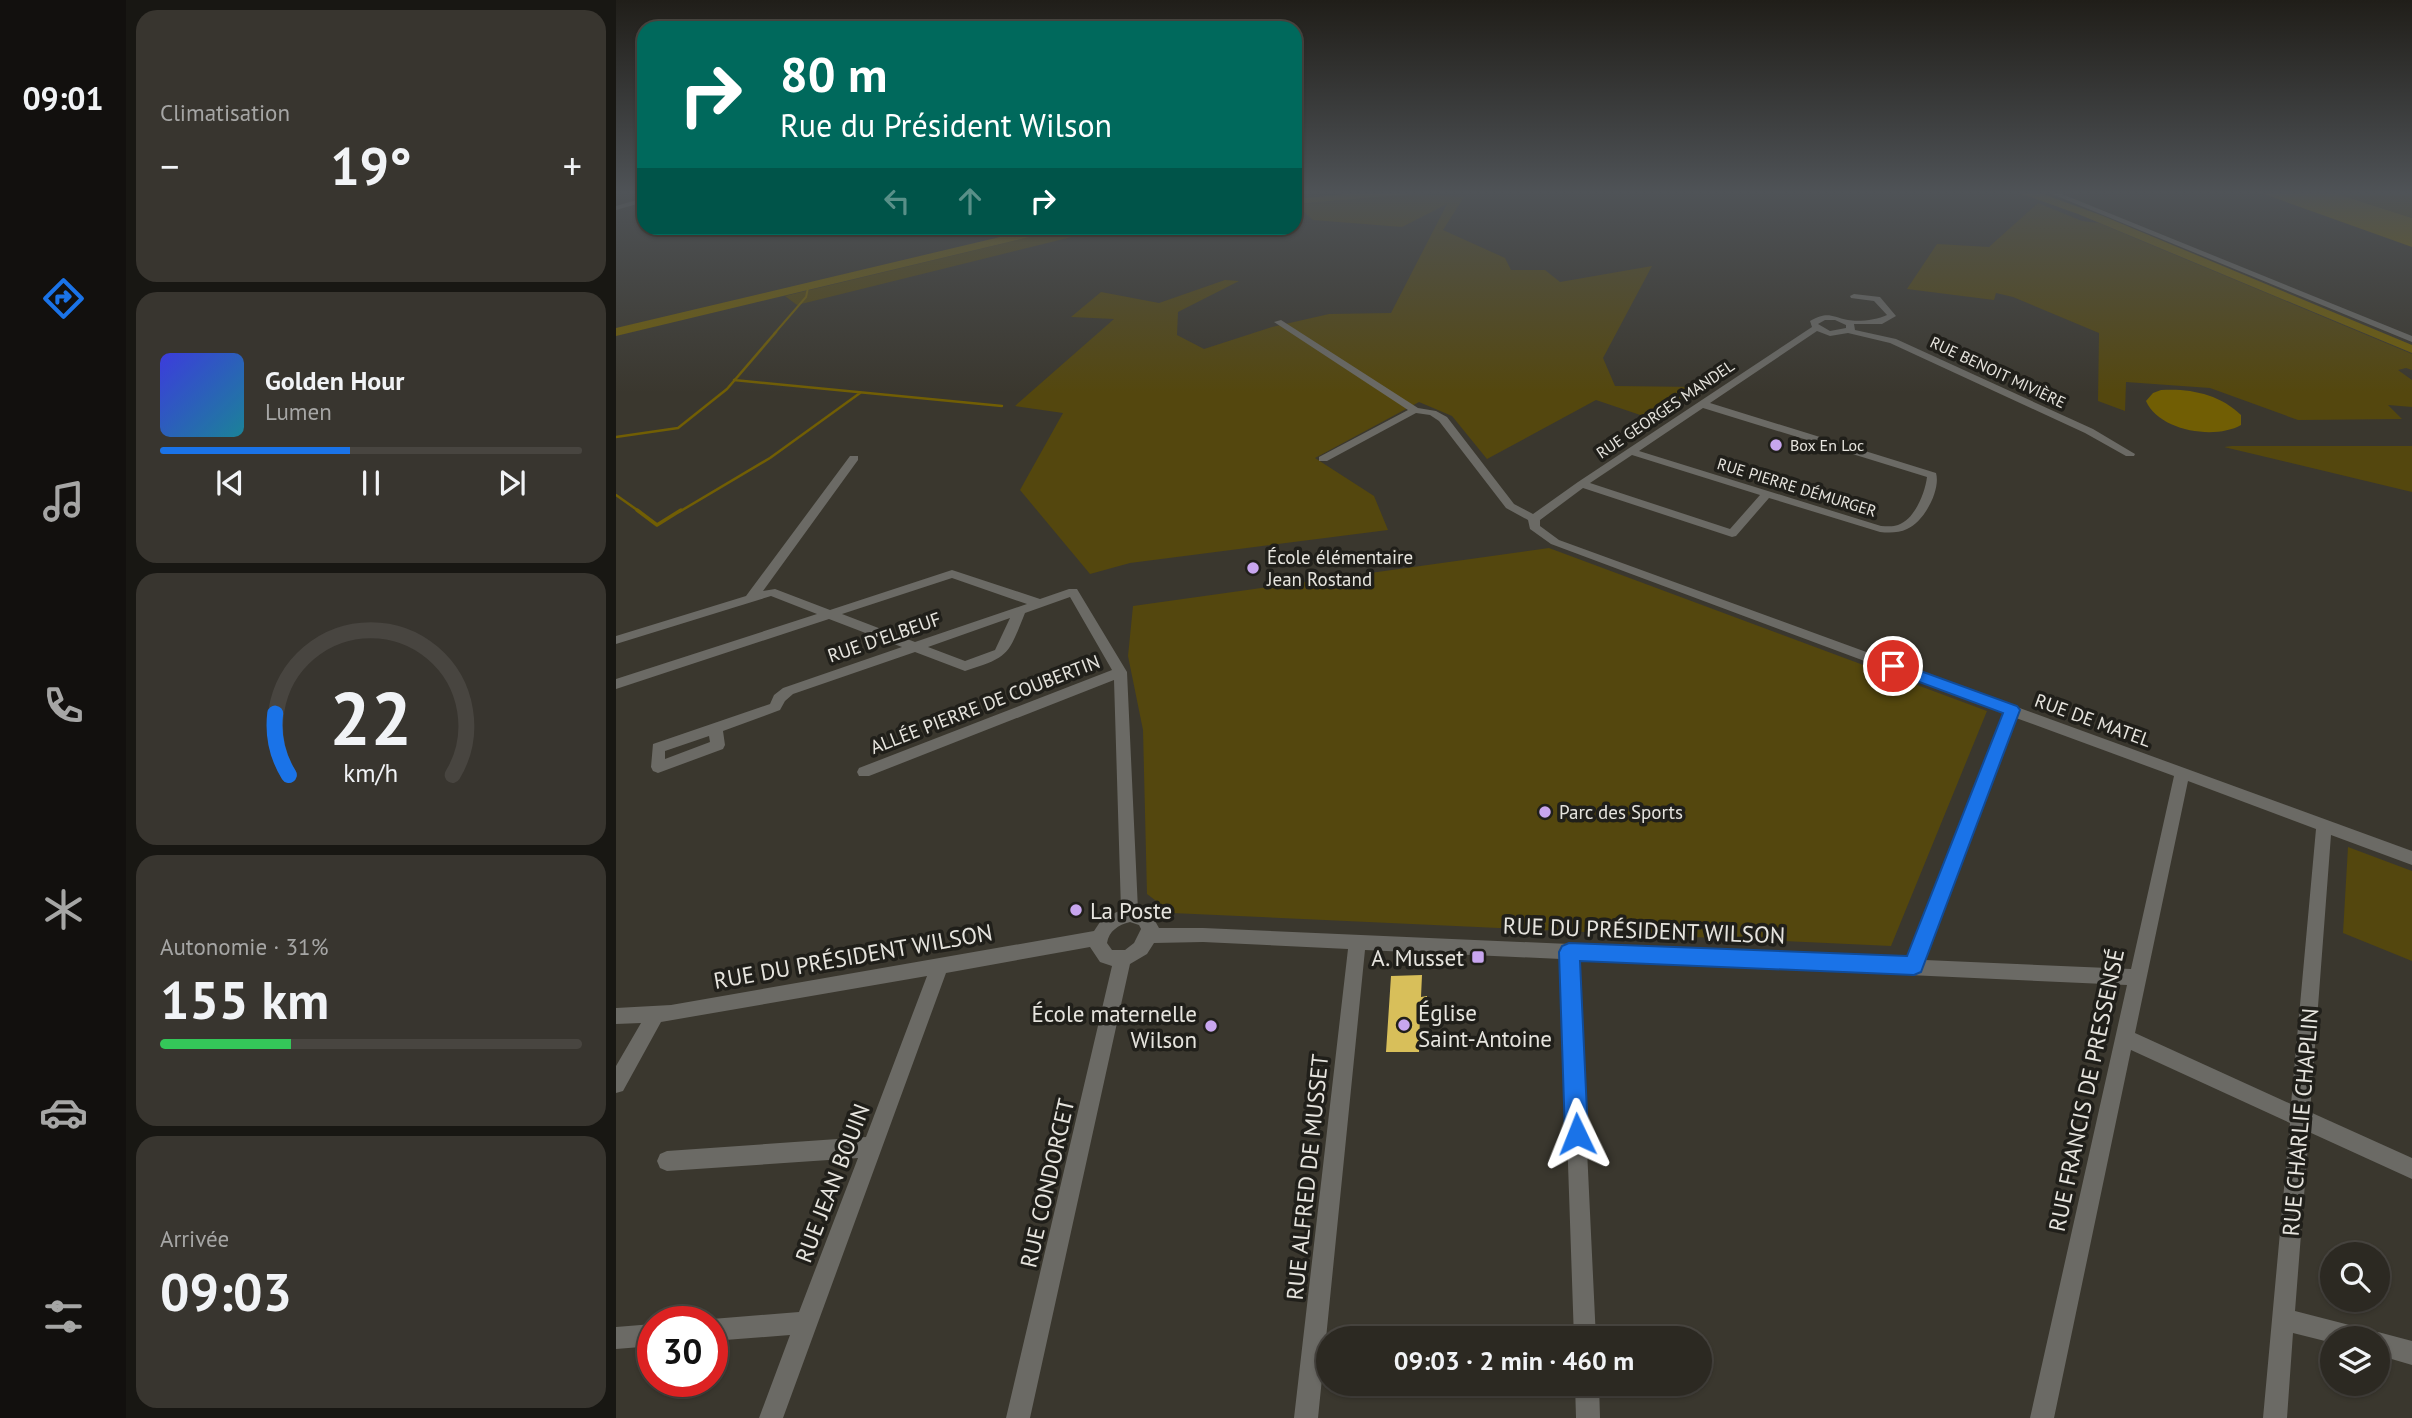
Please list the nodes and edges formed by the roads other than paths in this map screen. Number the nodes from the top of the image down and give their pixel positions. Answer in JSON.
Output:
{"nodes":[{"id":1,"x":2218,"y":260,"type":"edge"},
{"id":2,"x":1854,"y":296,"type":"dead end"},
{"id":3,"x":1278,"y":322,"type":"dead end"},
{"id":4,"x":1848,"y":326,"type":"junction"},
{"id":5,"x":1816,"y":328,"type":"junction"},
{"id":6,"x":2412,"y":339,"type":"edge"},
{"id":7,"x":1702,"y":404,"type":"junction"},
{"id":8,"x":1415,"y":410,"type":"junction"},
{"id":9,"x":1632,"y":452,"type":"junction"},
{"id":10,"x":2130,"y":454,"type":"dead end"},
{"id":11,"x":854,"y":458,"type":"dead end"},
{"id":12,"x":1323,"y":459,"type":"dead end"},
{"id":13,"x":1582,"y":484,"type":"junction"},
{"id":14,"x":1766,"y":495,"type":"junction"},
{"id":15,"x":1534,"y":519,"type":"junction"},
{"id":16,"x":750,"y":599,"type":"junction"},
{"id":17,"x":1038,"y":603,"type":"junction"},
{"id":18,"x":1020,"y":609,"type":"junction"},
{"id":19,"x":830,"y":614,"type":"junction"},
{"id":20,"x":616,"y":640,"type":"edge"},
{"id":21,"x":915,"y":647,"type":"junction"},
{"id":22,"x":1120,"y":672,"type":"junction"},
{"id":23,"x":616,"y":684,"type":"edge"},
{"id":24,"x":2012,"y":710,"type":"junction"},
{"id":25,"x":715,"y":729,"type":"dead end"},
{"id":26,"x":864,"y":772,"type":"dead end"},
{"id":27,"x":2182,"y":774,"type":"junction"},
{"id":28,"x":2324,"y":826,"type":"junction"},
{"id":29,"x":2412,"y":858,"type":"edge"},
{"id":30,"x":1130,"y":915,"type":"junction"},
{"id":31,"x":1150,"y":936,"type":"junction"},
{"id":32,"x":1099,"y":938,"type":"junction"},
{"id":33,"x":1357,"y":942,"type":"junction"},
{"id":34,"x":1569,"y":952,"type":"junction"},
{"id":35,"x":1122,"y":959,"type":"junction"},
{"id":36,"x":940,"y":965,"type":"junction"},
{"id":37,"x":1914,"y":966,"type":"junction"},
{"id":38,"x":2137,"y":977,"type":"junction"},
{"id":39,"x":656,"y":1014,"type":"junction"},
{"id":40,"x":616,"y":1016,"type":"edge"},
{"id":41,"x":2124,"y":1037,"type":"junction"},
{"id":42,"x":616,"y":1084,"type":"edge"},
{"id":43,"x":2300,"y":1118,"type":"junction"},
{"id":44,"x":871,"y":1147,"type":"junction"},
{"id":45,"x":667,"y":1161,"type":"dead end"},
{"id":46,"x":2412,"y":1169,"type":"edge"},
{"id":47,"x":2283,"y":1319,"type":"junction"},
{"id":48,"x":805,"y":1323,"type":"junction"},
{"id":49,"x":1584,"y":1326,"type":"edge"},
{"id":50,"x":2320,"y":1328,"type":"edge"},
{"id":51,"x":728,"y":1329,"type":"edge"},
{"id":52,"x":637,"y":1336,"type":"edge"},
{"id":53,"x":616,"y":1338,"type":"edge"},
{"id":54,"x":2390,"y":1347,"type":"edge"},
{"id":55,"x":2412,"y":1353,"type":"edge"},
{"id":56,"x":1587,"y":1396,"type":"edge"},
{"id":57,"x":2277,"y":1414,"type":"edge"},
{"id":58,"x":771,"y":1418,"type":"edge"},
{"id":59,"x":1018,"y":1418,"type":"edge"},
{"id":60,"x":1306,"y":1418,"type":"edge"},
{"id":61,"x":1588,"y":1418,"type":"edge"},
{"id":62,"x":2042,"y":1418,"type":"edge"}],
"edges":[{"from":1,"to":6,"type":"street"},
{"from":2,"to":4,"type":"street"},
{"from":3,"to":8,"type":"street"},
{"from":4,"to":5,"type":"street"},
{"from":4,"to":5,"type":"street","name":"RUE GEORGES MANDEL"},
{"from":4,"to":10,"type":"street","name":"RUE BENOIT MIVIÈRE"},
{"from":5,"to":7,"type":"street","name":"RUE GEORGES MANDEL"},
{"from":7,"to":9,"type":"street","name":"RUE GEORGES MANDEL"},
{"from":7,"to":14,"type":"street","name":"RUE PIERRE DÉMURGER"},
{"from":8,"to":12,"type":"street"},
{"from":8,"to":15,"type":"street"},
{"from":9,"to":13,"type":"street","name":"RUE GEORGES MANDEL"},
{"from":9,"to":14,"type":"street","name":"RUE PIERRE DÉMURGER"},
{"from":11,"to":16,"type":"street"},
{"from":13,"to":14,"type":"street"},
{"from":13,"to":15,"type":"street","name":"RUE GEORGES MANDEL"},
{"from":15,"to":24,"type":"street","name":"RUE DE MATEL"},
{"from":16,"to":19,"type":"street"},
{"from":16,"to":20,"type":"street"},
{"from":17,"to":18,"type":"street","name":"RUE D'ELBEUF"},
{"from":17,"to":19,"type":"street"},
{"from":17,"to":22,"type":"street","name":"RUE D'ELBEUF"},
{"from":18,"to":21,"type":"street","name":"RUE D'ELBEUF"},
{"from":18,"to":21,"type":"street"},
{"from":19,"to":21,"type":"street"},
{"from":19,"to":23,"type":"street"},
{"from":21,"to":25,"type":"street","name":"RUE D'ELBEUF"},
{"from":22,"to":26,"type":"street","name":"ALLÉE PIERRE DE COUBERTIN"},
{"from":22,"to":30,"type":"street"},
{"from":24,"to":27,"type":"street","name":"RUE DE MATEL"},
{"from":24,"to":37,"type":"street"},
{"from":27,"to":28,"type":"street","name":"RUE DE MATEL"},
{"from":27,"to":38,"type":"street","name":"RUE FRANCIS DE PRESSENSÉ"},
{"from":28,"to":29,"type":"street","name":"RUE DE MATEL"},
{"from":28,"to":43,"type":"street","name":"RUE CHARLIE CHAPLIN"},
{"from":30,"to":31,"type":"street"},
{"from":30,"to":32,"type":"street"},
{"from":31,"to":33,"type":"street","name":"RUE DU PRÉSIDENT WILSON"},
{"from":31,"to":35,"type":"street"},
{"from":32,"to":35,"type":"street"},
{"from":32,"to":36,"type":"street","name":"RUE DU PRÉSIDENT WILSON"},
{"from":33,"to":34,"type":"street","name":"RUE DU PRÉSIDENT WILSON"},
{"from":33,"to":60,"type":"street","name":"RUE ALFRED DE MUSSET"},
{"from":34,"to":37,"type":"street","name":"RUE DU PRÉSIDENT WILSON"},
{"from":34,"to":49,"type":"street"},
{"from":35,"to":59,"type":"street","name":"RUE CONDORCET"},
{"from":36,"to":39,"type":"street","name":"RUE DU PRÉSIDENT WILSON"},
{"from":36,"to":44,"type":"street","name":"RUE JEAN BOUIN"},
{"from":37,"to":38,"type":"street","name":"RUE DU PRÉSIDENT WILSON"},
{"from":38,"to":41,"type":"street","name":"RUE FRANCIS DE PRESSENSÉ"},
{"from":39,"to":40,"type":"street","name":"RUE DU PRÉSIDENT WILSON"},
{"from":39,"to":42,"type":"street"},
{"from":41,"to":43,"type":"street"},
{"from":41,"to":62,"type":"street","name":"RUE FRANCIS DE PRESSENSÉ"},
{"from":43,"to":46,"type":"street"},
{"from":43,"to":47,"type":"street","name":"RUE CHARLIE CHAPLIN"},
{"from":44,"to":45,"type":"street"},
{"from":44,"to":48,"type":"street","name":"RUE JEAN BOUIN"},
{"from":47,"to":50,"type":"street"},
{"from":47,"to":57,"type":"street","name":"RUE CHARLIE CHAPLIN"},
{"from":48,"to":51,"type":"street"},
{"from":48,"to":58,"type":"street","name":"RUE JEAN BOUIN"},
{"from":52,"to":53,"type":"street"},
{"from":54,"to":55,"type":"street"},
{"from":56,"to":61,"type":"street"}]}
